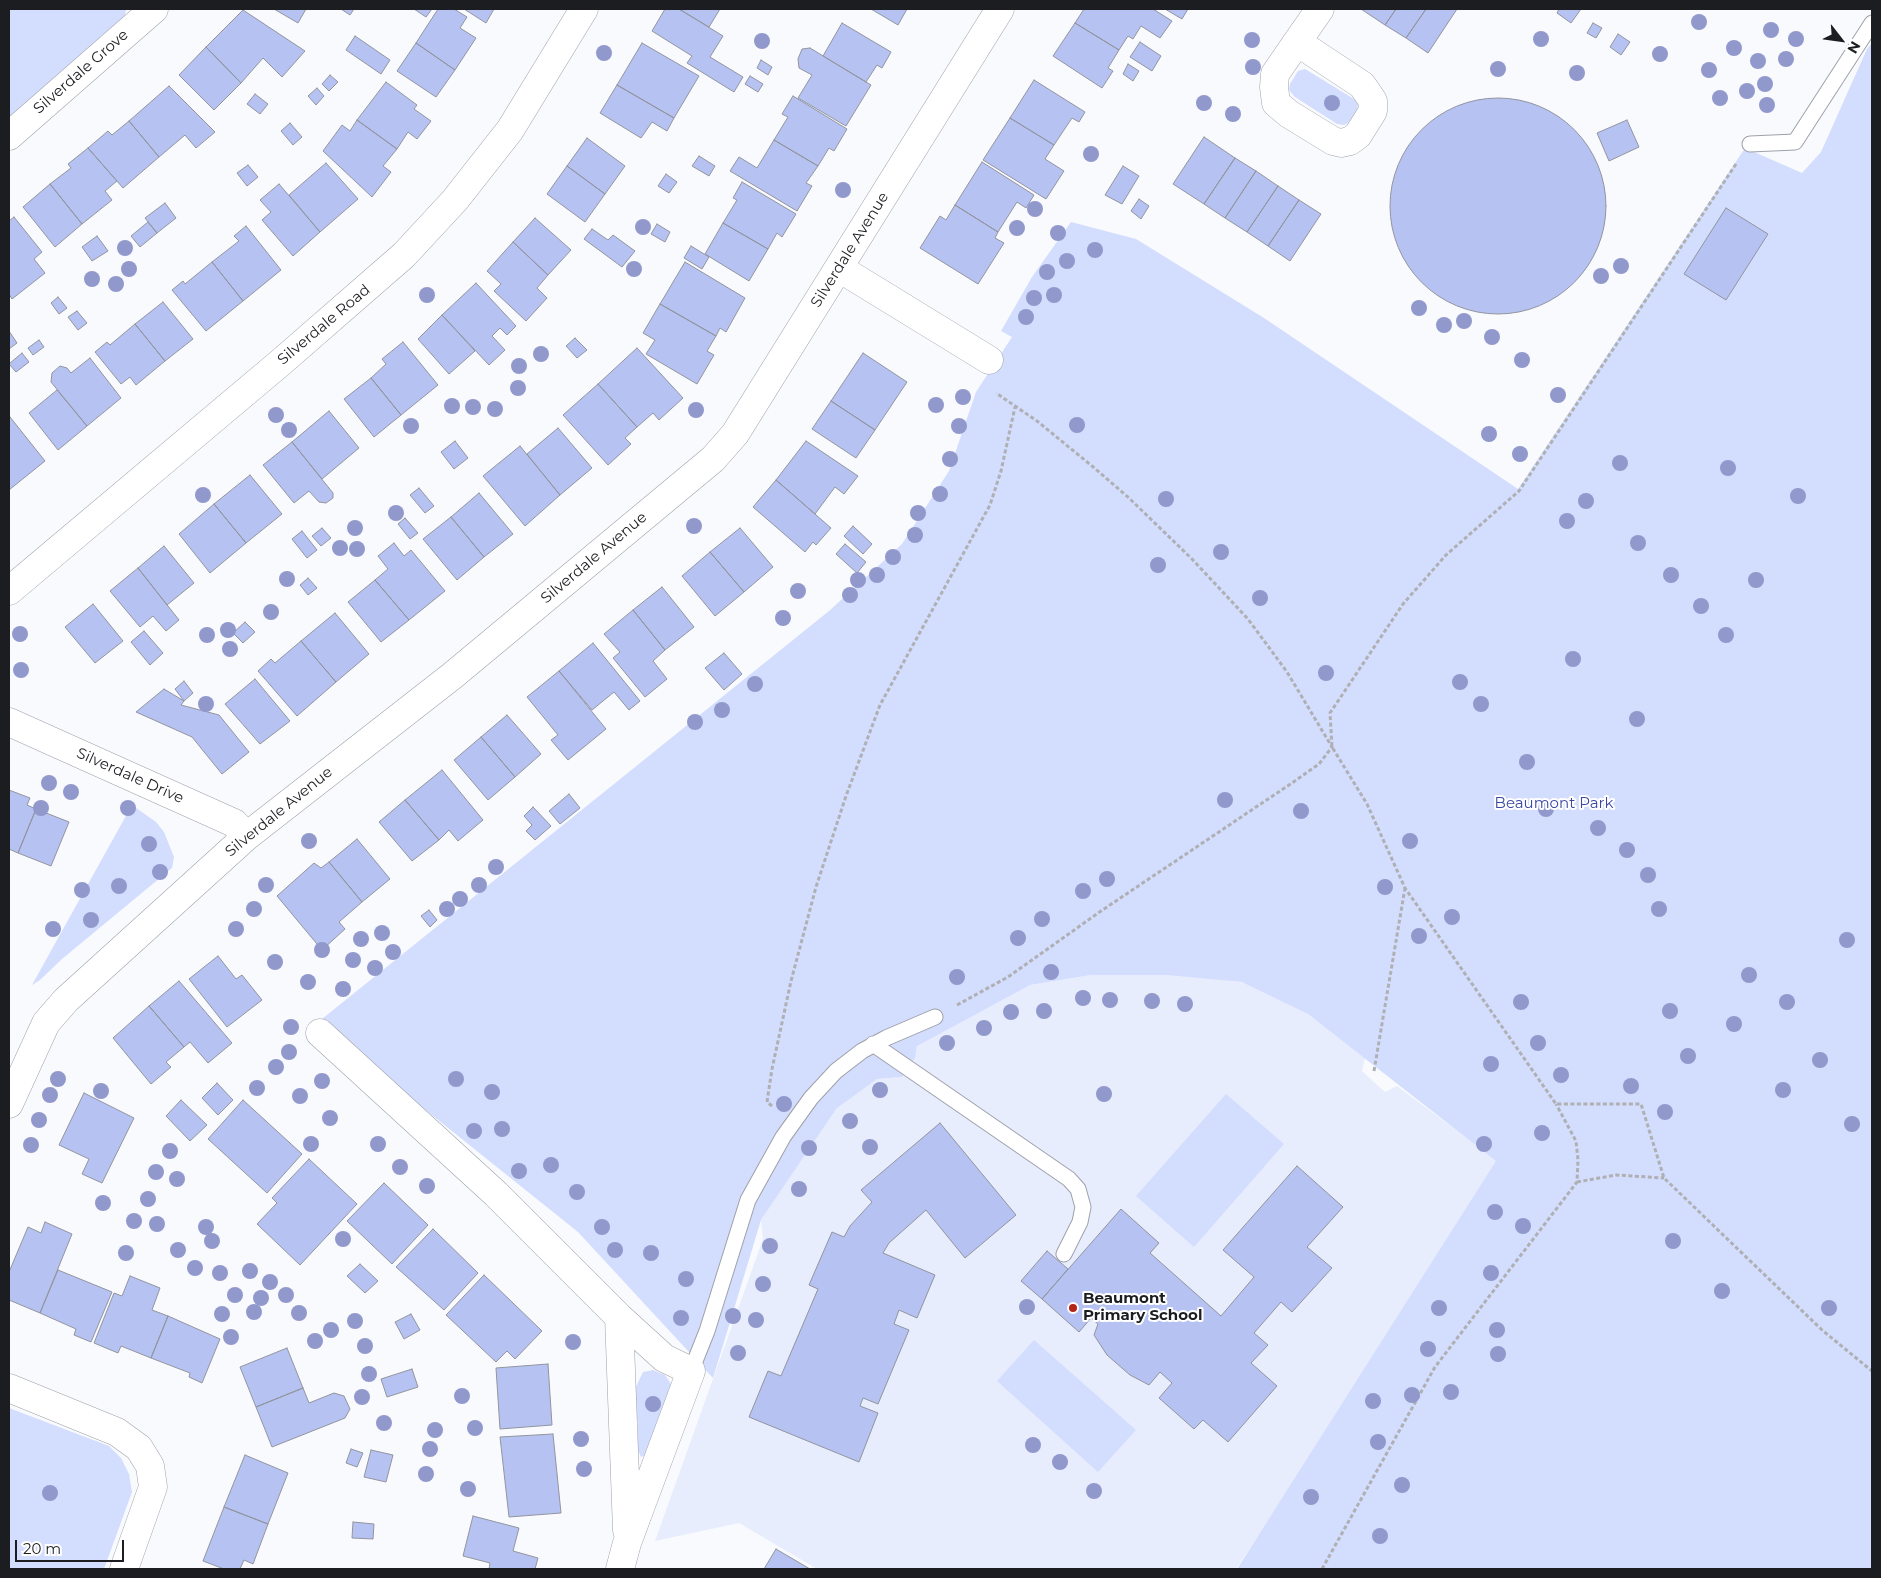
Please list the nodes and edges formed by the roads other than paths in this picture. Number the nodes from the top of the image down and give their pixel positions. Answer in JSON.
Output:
{"nodes":[{"id":1,"x":154,"y":9,"type":"edge"},
{"id":2,"x":584,"y":9,"type":"edge"},
{"id":3,"x":1000,"y":9,"type":"edge"},
{"id":4,"x":1320,"y":9,"type":"edge"},
{"id":5,"x":1872,"y":23,"type":"edge"},
{"id":6,"x":1296,"y":42,"type":"dead end"},
{"id":7,"x":9,"y":136,"type":"edge"},
{"id":8,"x":1750,"y":144,"type":"road end"},
{"id":9,"x":839,"y":268,"type":"junction"},
{"id":10,"x":988,"y":360,"type":"dead end"},
{"id":11,"x":9,"y":591,"type":"edge"},
{"id":12,"x":9,"y":722,"type":"edge"},
{"id":13,"x":247,"y":836,"type":"junction"},
{"id":14,"x":935,"y":1017,"type":"road end"},
{"id":15,"x":320,"y":1033,"type":"dead end"},
{"id":16,"x":873,"y":1044,"type":"junction"},
{"id":17,"x":9,"y":1104,"type":"edge"},
{"id":18,"x":1064,"y":1254,"type":"dead end"},
{"id":19,"x":619,"y":1317,"type":"junction"},
{"id":20,"x":691,"y":1371,"type":"junction"},
{"id":21,"x":9,"y":1388,"type":"edge"},
{"id":22,"x":627,"y":1543,"type":"junction"},
{"id":23,"x":124,"y":1569,"type":"edge"},
{"id":24,"x":620,"y":1569,"type":"edge"}],
"edges":[{"from":1,"to":7,"type":"street","name":"Silverdale Grove"},
{"from":2,"to":11,"type":"street","name":"Silverdale Road"},
{"from":3,"to":9,"type":"street","name":"Silverdale Avenue"},
{"from":4,"to":6,"type":"street"},
{"from":5,"to":8,"type":"lane"},
{"from":9,"to":10,"type":"street"},
{"from":9,"to":13,"type":"street","name":"Silverdale Avenue"},
{"from":12,"to":13,"type":"street","name":"Silverdale Drive"},
{"from":13,"to":17,"type":"street","name":"Silverdale Avenue"},
{"from":14,"to":16,"type":"lane"},
{"from":15,"to":19,"type":"street"},
{"from":16,"to":18,"type":"lane"},
{"from":16,"to":20,"type":"lane"},
{"from":19,"to":20,"type":"street"},
{"from":19,"to":22,"type":"street"},
{"from":20,"to":22,"type":"street"},
{"from":21,"to":23,"type":"street"},
{"from":22,"to":24,"type":"street"}]}
